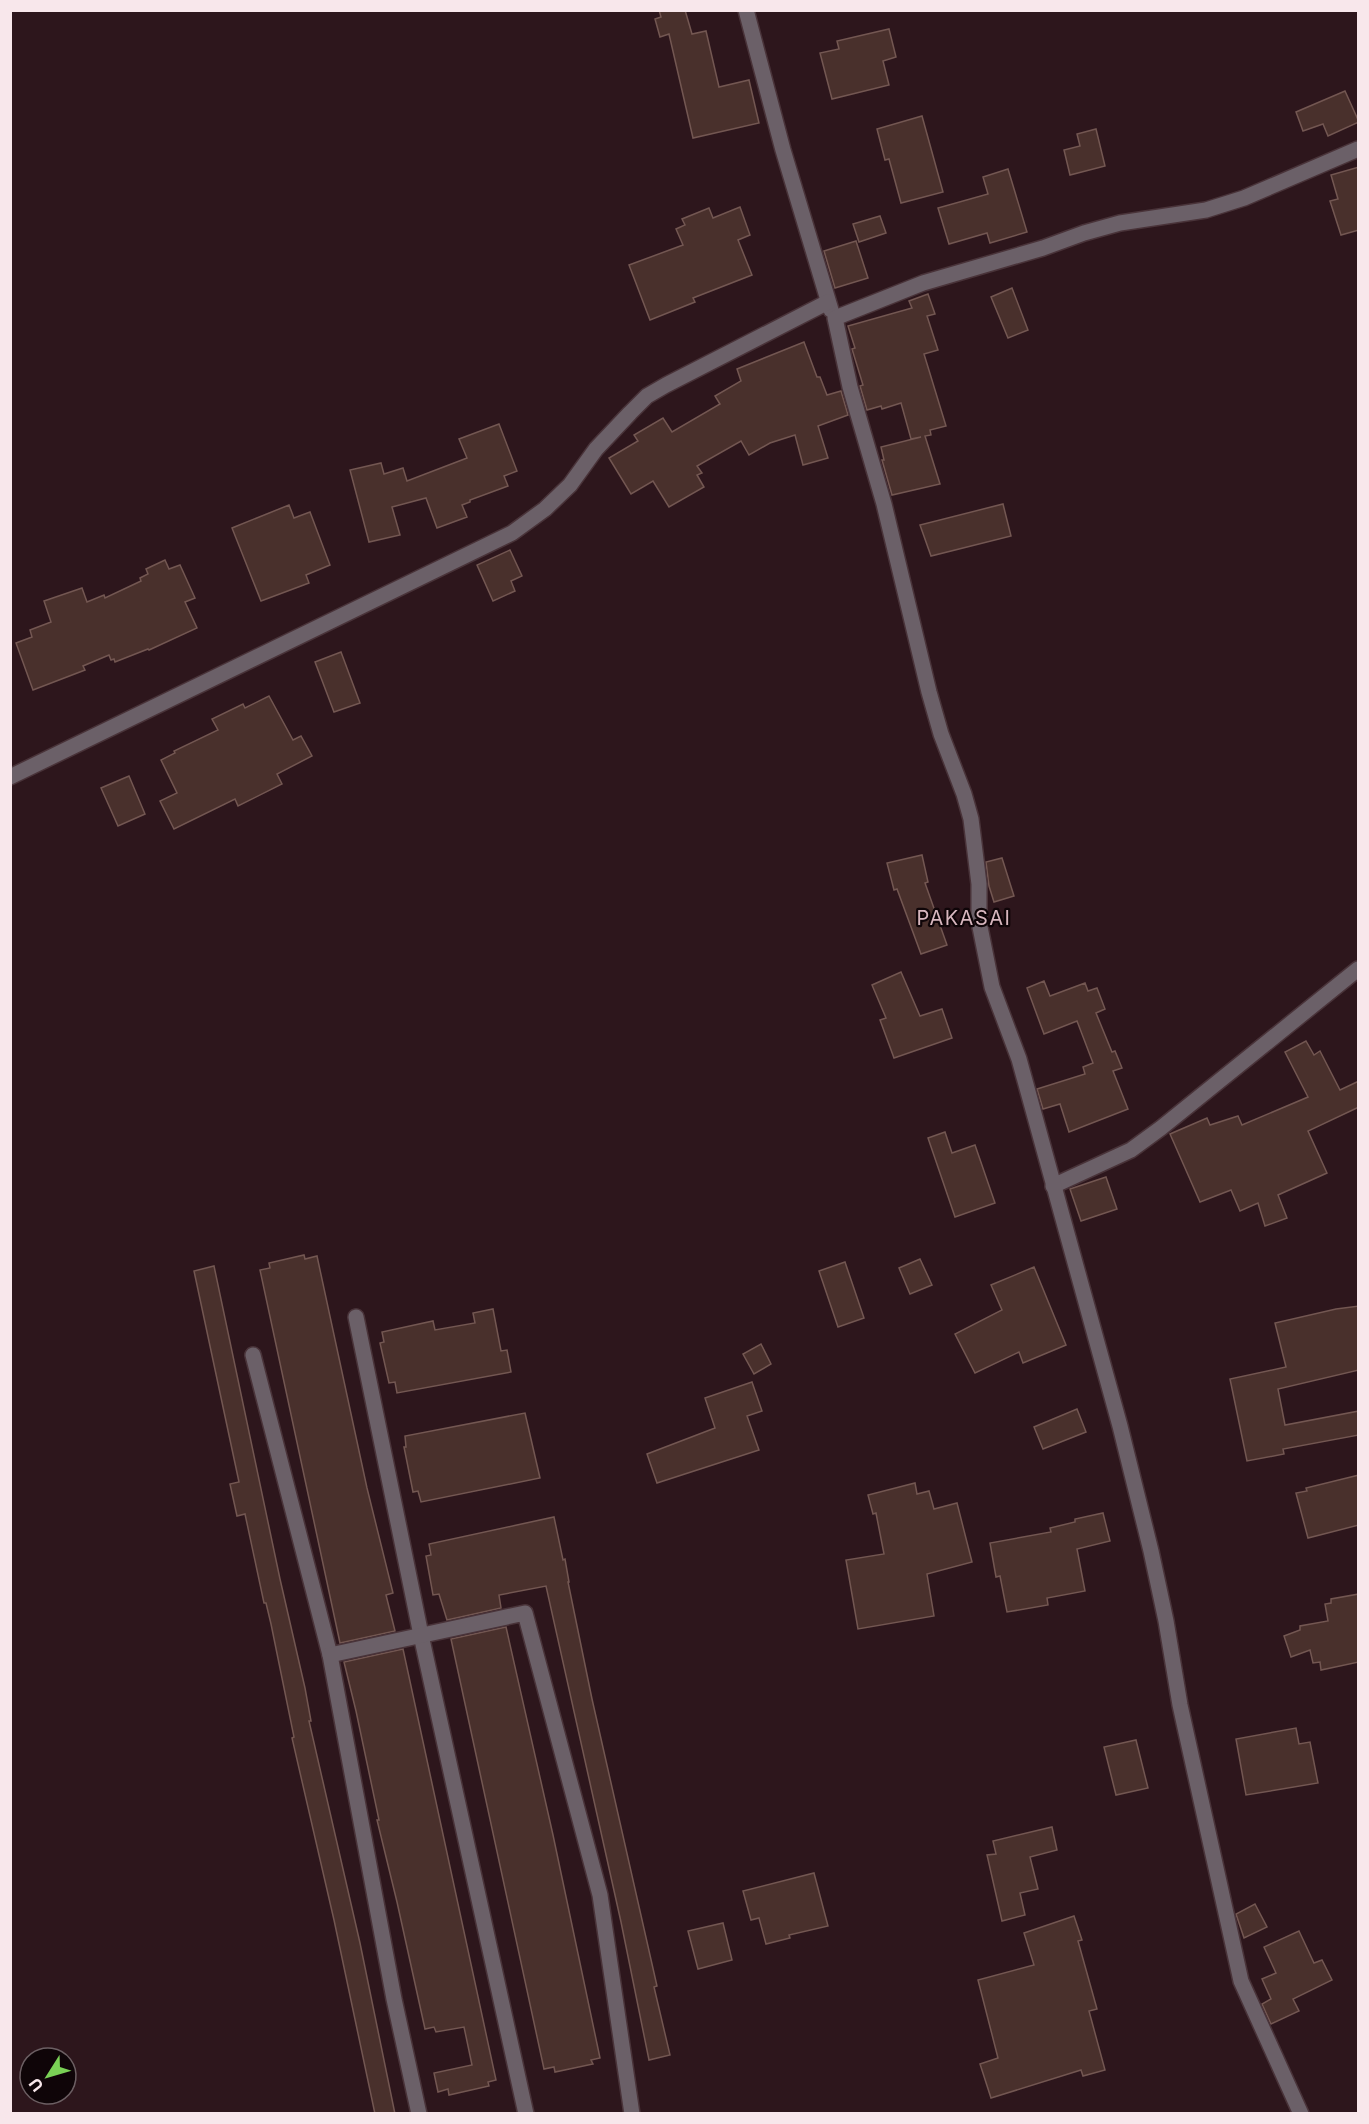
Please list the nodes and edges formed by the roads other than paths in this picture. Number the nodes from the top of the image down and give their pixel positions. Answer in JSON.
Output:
{"nodes":[{"id":1,"x":746,"y":10,"type":"edge"},
{"id":2,"x":1359,"y":149,"type":"edge"},
{"id":3,"x":828,"y":302,"type":"junction"},
{"id":4,"x":835,"y":318,"type":"junction"},
{"id":5,"x":10,"y":777,"type":"edge"},
{"id":6,"x":1359,"y":969,"type":"edge"},
{"id":7,"x":1053,"y":1186,"type":"junction"},
{"id":8,"x":356,"y":1317,"type":"dead end"},
{"id":9,"x":253,"y":1355,"type":"dead end"},
{"id":10,"x":421,"y":1635,"type":"junction"},
{"id":11,"x":330,"y":1655,"type":"junction"},
{"id":12,"x":419,"y":2114,"type":"edge"},
{"id":13,"x":526,"y":2114,"type":"edge"},
{"id":14,"x":632,"y":2114,"type":"edge"},
{"id":15,"x":1301,"y":2114,"type":"edge"}],
"edges":[{"from":1,"to":3,"type":"street"},
{"from":2,"to":4,"type":"street"},
{"from":3,"to":4,"type":"street"},
{"from":3,"to":5,"type":"street"},
{"from":4,"to":7,"type":"street"},
{"from":6,"to":7,"type":"street"},
{"from":7,"to":15,"type":"street"},
{"from":8,"to":10,"type":"street"},
{"from":9,"to":11,"type":"street"},
{"from":10,"to":11,"type":"street"},
{"from":10,"to":13,"type":"street"},
{"from":10,"to":14,"type":"street"},
{"from":11,"to":12,"type":"street"}]}
